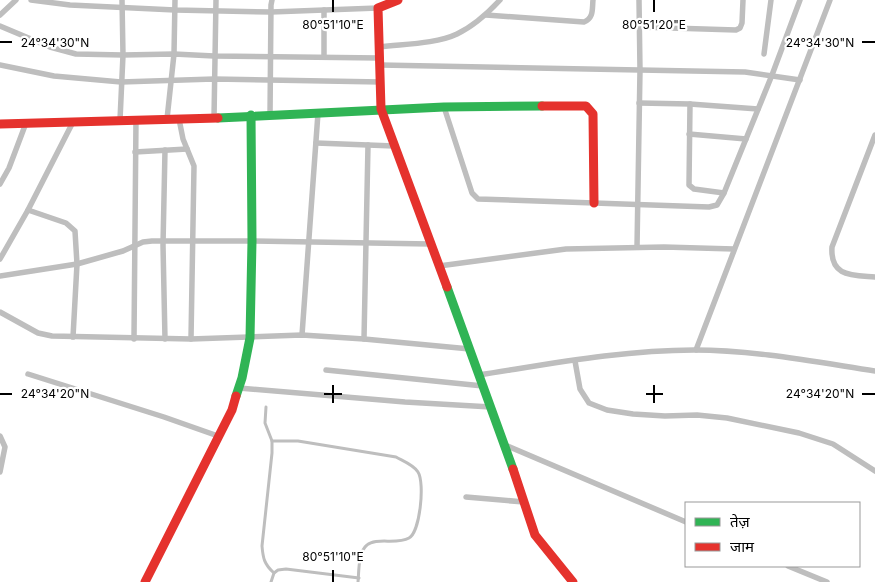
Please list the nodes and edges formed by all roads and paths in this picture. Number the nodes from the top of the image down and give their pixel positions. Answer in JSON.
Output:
{"nodes":[{"id":1,"x":16,"y":0,"type":"edge"},
{"id":2,"x":31,"y":0,"type":"edge"},
{"id":3,"x":175,"y":0,"type":"edge"},
{"id":4,"x":216,"y":0,"type":"edge"},
{"id":5,"x":272,"y":0,"type":"edge"},
{"id":6,"x":398,"y":0,"type":"edge"},
{"id":7,"x":500,"y":0,"type":"edge"},
{"id":8,"x":592,"y":0,"type":"edge"},
{"id":9,"x":639,"y":0,"type":"edge"},
{"id":10,"x":743,"y":0,"type":"edge"},
{"id":11,"x":771,"y":0,"type":"edge"},
{"id":12,"x":800,"y":0,"type":"edge"},
{"id":13,"x":830,"y":0,"type":"edge"},
{"id":14,"x":122,"y":3,"type":"edge"},
{"id":15,"x":378,"y":8,"type":"junction"},
{"id":16,"x":175,"y":10,"type":"junction"},
{"id":17,"x":324,"y":10,"type":"junction"},
{"id":18,"x":216,"y":11,"type":"junction"},
{"id":19,"x":271,"y":12,"type":"junction"},
{"id":20,"x":486,"y":15,"type":"junction"},
{"id":21,"x":0,"y":16,"type":"edge"},
{"id":22,"x":0,"y":26,"type":"edge"},
{"id":23,"x":639,"y":27,"type":"junction"},
{"id":24,"x":380,"y":48,"type":"junction"},
{"id":25,"x":174,"y":54,"type":"junction"},
{"id":26,"x":764,"y":54,"type":"dead end"},
{"id":27,"x":123,"y":55,"type":"junction"},
{"id":28,"x":214,"y":56,"type":"junction"},
{"id":29,"x":270,"y":56,"type":"junction"},
{"id":30,"x":324,"y":57,"type":"junction"},
{"id":31,"x":380,"y":62,"type":"junction"},
{"id":32,"x":0,"y":65,"type":"edge"},
{"id":33,"x":640,"y":70,"type":"junction"},
{"id":34,"x":772,"y":75,"type":"junction"},
{"id":35,"x":214,"y":79,"type":"junction"},
{"id":36,"x":171,"y":80,"type":"junction"},
{"id":37,"x":800,"y":80,"type":"junction"},
{"id":38,"x":270,"y":81,"type":"junction"},
{"id":39,"x":121,"y":82,"type":"junction"},
{"id":40,"x":381,"y":82,"type":"junction"},
{"id":41,"x":639,"y":103,"type":"junction"},
{"id":42,"x":690,"y":104,"type":"junction"},
{"id":43,"x":444,"y":107,"type":"junction"},
{"id":44,"x":758,"y":109,"type":"junction"},
{"id":45,"x":381,"y":110,"type":"junction"},
{"id":46,"x":318,"y":113,"type":"junction"},
{"id":47,"x":251,"y":115,"type":"junction"},
{"id":48,"x":270,"y":116,"type":"junction"},
{"id":49,"x":180,"y":118,"type":"junction"},
{"id":50,"x":214,"y":118,"type":"junction"},
{"id":51,"x":136,"y":119,"type":"junction"},
{"id":52,"x":167,"y":119,"type":"junction"},
{"id":53,"x":120,"y":120,"type":"junction"},
{"id":54,"x":73,"y":122,"type":"junction"},
{"id":55,"x":26,"y":123,"type":"junction"},
{"id":56,"x":0,"y":124,"type":"edge"},
{"id":57,"x":689,"y":134,"type":"junction"},
{"id":58,"x":875,"y":135,"type":"edge"},
{"id":59,"x":746,"y":139,"type":"junction"},
{"id":60,"x":316,"y":143,"type":"junction"},
{"id":61,"x":368,"y":145,"type":"junction"},
{"id":62,"x":394,"y":146,"type":"junction"},
{"id":63,"x":187,"y":149,"type":"junction"},
{"id":64,"x":164,"y":150,"type":"junction"},
{"id":65,"x":135,"y":152,"type":"junction"},
{"id":66,"x":0,"y":184,"type":"edge"},
{"id":67,"x":724,"y":193,"type":"junction"},
{"id":68,"x":594,"y":203,"type":"junction"},
{"id":69,"x":638,"y":205,"type":"junction"},
{"id":70,"x":28,"y":210,"type":"junction"},
{"id":71,"x":163,"y":241,"type":"junction"},
{"id":72,"x":252,"y":241,"type":"junction"},
{"id":73,"x":309,"y":241,"type":"junction"},
{"id":74,"x":192,"y":242,"type":"junction"},
{"id":75,"x":366,"y":243,"type":"junction"},
{"id":76,"x":430,"y":244,"type":"junction"},
{"id":77,"x":135,"y":246,"type":"junction"},
{"id":78,"x":637,"y":248,"type":"junction"},
{"id":79,"x":734,"y":249,"type":"junction"},
{"id":80,"x":0,"y":258,"type":"edge"},
{"id":81,"x":76,"y":264,"type":"junction"},
{"id":82,"x":439,"y":266,"type":"junction"},
{"id":83,"x":0,"y":276,"type":"edge"},
{"id":84,"x":875,"y":277,"type":"edge"},
{"id":85,"x":0,"y":312,"type":"edge"},
{"id":86,"x":302,"y":335,"type":"junction"},
{"id":87,"x":73,"y":337,"type":"junction"},
{"id":88,"x":134,"y":338,"type":"junction"},
{"id":89,"x":250,"y":338,"type":"junction"},
{"id":90,"x":165,"y":339,"type":"junction"},
{"id":91,"x":191,"y":339,"type":"junction"},
{"id":92,"x":364,"y":339,"type":"junction"},
{"id":93,"x":470,"y":349,"type":"junction"},
{"id":94,"x":696,"y":350,"type":"junction"},
{"id":95,"x":574,"y":361,"type":"junction"},
{"id":96,"x":326,"y":370,"type":"dead end"},
{"id":97,"x":875,"y":371,"type":"edge"},
{"id":98,"x":28,"y":374,"type":"dead end"},
{"id":99,"x":479,"y":375,"type":"junction"},
{"id":100,"x":483,"y":386,"type":"junction"},
{"id":101,"x":239,"y":388,"type":"junction"},
{"id":102,"x":266,"y":407,"type":"dead end"},
{"id":103,"x":491,"y":407,"type":"junction"},
{"id":104,"x":0,"y":436,"type":"edge"},
{"id":105,"x":218,"y":436,"type":"junction"},
{"id":106,"x":272,"y":441,"type":"junction"},
{"id":107,"x":505,"y":445,"type":"junction"},
{"id":108,"x":875,"y":471,"type":"edge"},
{"id":109,"x":0,"y":472,"type":"edge"},
{"id":110,"x":466,"y":497,"type":"dead end"},
{"id":111,"x":524,"y":502,"type":"junction"},
{"id":112,"x":685,"y":522,"type":"edge"},
{"id":113,"x":790,"y":567,"type":"edge"},
{"id":114,"x":274,"y":573,"type":"junction"},
{"id":115,"x":358,"y":580,"type":"edge"},
{"id":116,"x":145,"y":582,"type":"edge"},
{"id":117,"x":271,"y":582,"type":"edge"},
{"id":118,"x":573,"y":582,"type":"edge"},
{"id":119,"x":826,"y":582,"type":"edge"}],
"edges":[{"from":1,"to":21,"type":"street"},
{"from":2,"to":14,"type":"street"},
{"from":3,"to":16,"type":"street"},
{"from":4,"to":18,"type":"street"},
{"from":5,"to":19,"type":"street"},
{"from":6,"to":15,"type":"street"},
{"from":7,"to":20,"type":"street"},
{"from":8,"to":20,"type":"street"},
{"from":9,"to":23,"type":"street"},
{"from":10,"to":23,"type":"street"},
{"from":11,"to":26,"type":"street"},
{"from":12,"to":34,"type":"street"},
{"from":13,"to":37,"type":"street"},
{"from":14,"to":16,"type":"street"},
{"from":14,"to":27,"type":"street"},
{"from":15,"to":17,"type":"street"},
{"from":15,"to":24,"type":"street"},
{"from":16,"to":18,"type":"street"},
{"from":16,"to":25,"type":"street"},
{"from":17,"to":19,"type":"street"},
{"from":17,"to":30,"type":"street"},
{"from":18,"to":19,"type":"street"},
{"from":18,"to":28,"type":"street"},
{"from":19,"to":29,"type":"street"},
{"from":20,"to":24,"type":"street"},
{"from":22,"to":27,"type":"street"},
{"from":23,"to":33,"type":"street"},
{"from":24,"to":31,"type":"street"},
{"from":25,"to":27,"type":"street"},
{"from":25,"to":28,"type":"street"},
{"from":25,"to":36,"type":"street"},
{"from":27,"to":39,"type":"street"},
{"from":28,"to":29,"type":"street"},
{"from":28,"to":35,"type":"street"},
{"from":29,"to":30,"type":"street"},
{"from":29,"to":38,"type":"street"},
{"from":30,"to":31,"type":"street"},
{"from":31,"to":33,"type":"street"},
{"from":31,"to":40,"type":"street"},
{"from":32,"to":39,"type":"street"},
{"from":33,"to":34,"type":"street"},
{"from":33,"to":41,"type":"street"},
{"from":34,"to":37,"type":"street"},
{"from":34,"to":44,"type":"street"},
{"from":35,"to":36,"type":"street"},
{"from":35,"to":38,"type":"street"},
{"from":35,"to":50,"type":"street"},
{"from":36,"to":39,"type":"street"},
{"from":36,"to":52,"type":"street"},
{"from":37,"to":79,"type":"street"},
{"from":38,"to":40,"type":"street"},
{"from":38,"to":48,"type":"street"},
{"from":39,"to":53,"type":"street"},
{"from":40,"to":45,"type":"street"},
{"from":41,"to":42,"type":"street"},
{"from":41,"to":69,"type":"street"},
{"from":42,"to":44,"type":"street"},
{"from":42,"to":57,"type":"street"},
{"from":43,"to":45,"type":"street"},
{"from":43,"to":68,"type":"street"},
{"from":43,"to":68,"type":"street"},
{"from":44,"to":59,"type":"street"},
{"from":45,"to":46,"type":"street"},
{"from":45,"to":62,"type":"street"},
{"from":46,"to":48,"type":"street"},
{"from":46,"to":60,"type":"street"},
{"from":47,"to":48,"type":"street"},
{"from":47,"to":50,"type":"street"},
{"from":47,"to":72,"type":"street"},
{"from":49,"to":50,"type":"street"},
{"from":49,"to":52,"type":"street"},
{"from":49,"to":63,"type":"street"},
{"from":51,"to":52,"type":"street"},
{"from":51,"to":53,"type":"street"},
{"from":51,"to":65,"type":"street"},
{"from":53,"to":54,"type":"street"},
{"from":54,"to":55,"type":"street"},
{"from":54,"to":70,"type":"street"},
{"from":55,"to":56,"type":"street"},
{"from":55,"to":66,"type":"street"},
{"from":57,"to":59,"type":"street"},
{"from":57,"to":67,"type":"street"},
{"from":58,"to":84,"type":"street"},
{"from":59,"to":67,"type":"street"},
{"from":60,"to":61,"type":"street"},
{"from":60,"to":73,"type":"street"},
{"from":61,"to":62,"type":"street"},
{"from":61,"to":75,"type":"street"},
{"from":62,"to":76,"type":"street"},
{"from":63,"to":64,"type":"street"},
{"from":63,"to":74,"type":"street"},
{"from":64,"to":65,"type":"street"},
{"from":64,"to":71,"type":"street"},
{"from":65,"to":77,"type":"street"},
{"from":67,"to":69,"type":"street"},
{"from":68,"to":69,"type":"street"},
{"from":69,"to":78,"type":"street"},
{"from":70,"to":80,"type":"street"},
{"from":70,"to":81,"type":"street"},
{"from":71,"to":74,"type":"street"},
{"from":71,"to":77,"type":"street"},
{"from":71,"to":90,"type":"street"},
{"from":72,"to":73,"type":"street"},
{"from":72,"to":74,"type":"street"},
{"from":72,"to":89,"type":"street"},
{"from":73,"to":75,"type":"street"},
{"from":73,"to":86,"type":"street"},
{"from":74,"to":91,"type":"street"},
{"from":75,"to":76,"type":"street"},
{"from":75,"to":92,"type":"street"},
{"from":76,"to":82,"type":"street"},
{"from":77,"to":81,"type":"street"},
{"from":77,"to":88,"type":"street"},
{"from":78,"to":79,"type":"street"},
{"from":78,"to":82,"type":"street"},
{"from":79,"to":94,"type":"street"},
{"from":81,"to":83,"type":"street"},
{"from":81,"to":87,"type":"street"},
{"from":82,"to":93,"type":"street"},
{"from":85,"to":87,"type":"street"},
{"from":86,"to":89,"type":"street"},
{"from":86,"to":92,"type":"street"},
{"from":87,"to":88,"type":"street"},
{"from":88,"to":90,"type":"street"},
{"from":89,"to":91,"type":"street"},
{"from":89,"to":101,"type":"street"},
{"from":90,"to":91,"type":"street"},
{"from":92,"to":93,"type":"street"},
{"from":93,"to":99,"type":"street"},
{"from":94,"to":95,"type":"street"},
{"from":94,"to":97,"type":"street"},
{"from":95,"to":99,"type":"street"},
{"from":95,"to":108,"type":"street"},
{"from":96,"to":100,"type":"street"},
{"from":98,"to":105,"type":"street"},
{"from":99,"to":100,"type":"street"},
{"from":100,"to":103,"type":"street"},
{"from":101,"to":103,"type":"street"},
{"from":101,"to":105,"type":"street"},
{"from":102,"to":106,"type":"lane"},
{"from":103,"to":107,"type":"street"},
{"from":104,"to":109,"type":"street"},
{"from":105,"to":116,"type":"street"},
{"from":106,"to":114,"type":"lane"},
{"from":106,"to":115,"type":"lane"},
{"from":107,"to":111,"type":"street"},
{"from":107,"to":112,"type":"street"},
{"from":110,"to":111,"type":"street"},
{"from":111,"to":118,"type":"street"},
{"from":113,"to":119,"type":"street"},
{"from":114,"to":115,"type":"lane"},
{"from":114,"to":117,"type":"lane"}]}
